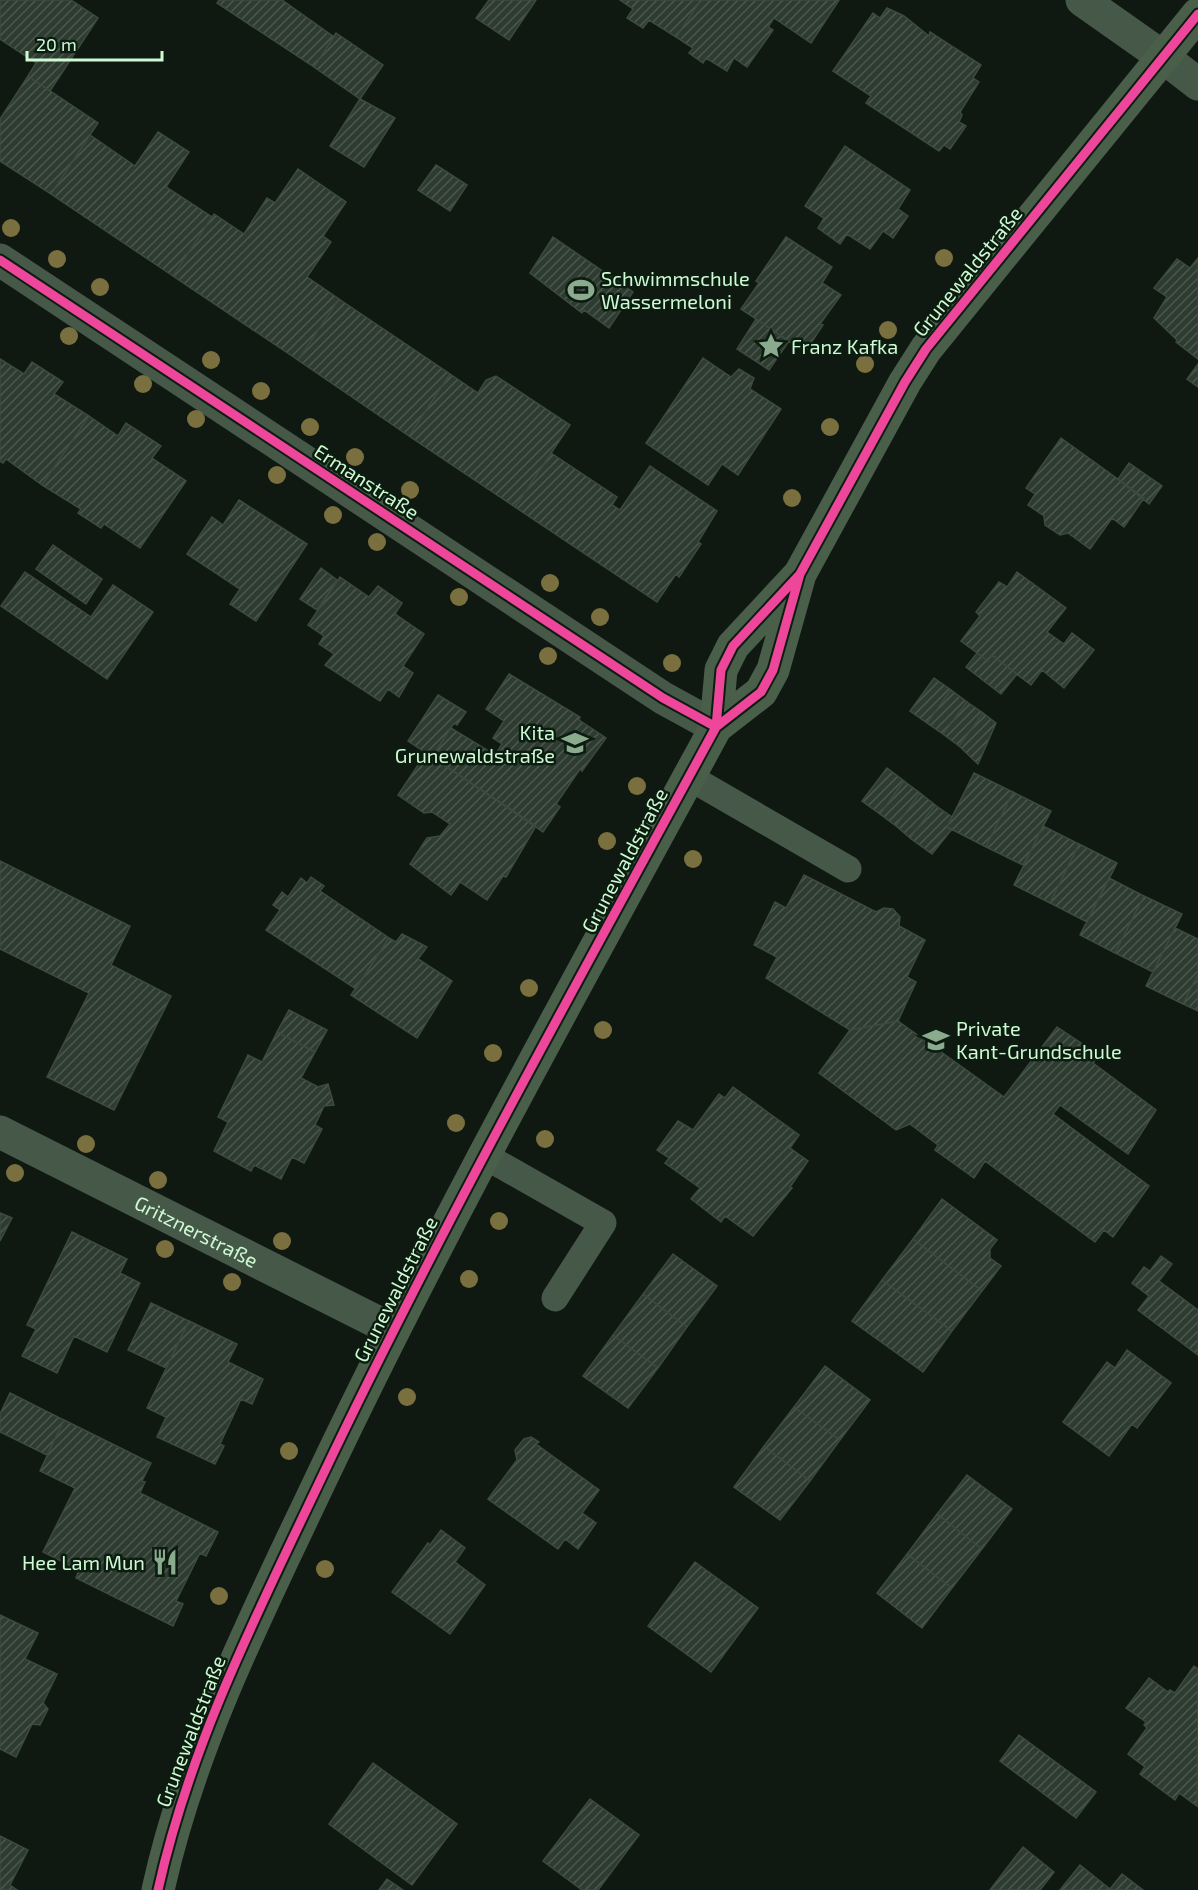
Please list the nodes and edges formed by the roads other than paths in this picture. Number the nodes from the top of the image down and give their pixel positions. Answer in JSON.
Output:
{"nodes":[{"id":1,"x":1082,"y":0,"type":"edge"},
{"id":2,"x":1198,"y":14,"type":"edge"},
{"id":3,"x":1163,"y":57,"type":"junction"},
{"id":4,"x":1198,"y":84,"type":"edge"},
{"id":5,"x":0,"y":260,"type":"edge"},
{"id":6,"x":800,"y":574,"type":"junction"},
{"id":7,"x":716,"y":727,"type":"junction"},
{"id":8,"x":689,"y":777,"type":"junction"},
{"id":9,"x":849,"y":869,"type":"dead end"},
{"id":10,"x":0,"y":1132,"type":"edge"},
{"id":11,"x":485,"y":1156,"type":"junction"},
{"id":12,"x":555,"y":1298,"type":"dead end"},
{"id":13,"x":393,"y":1330,"type":"junction"},
{"id":14,"x":158,"y":1890,"type":"edge"}],
"edges":[{"from":1,"to":3,"type":"street"},
{"from":2,"to":3,"type":"main road","name":"Grunewaldstraße"},
{"from":3,"to":4,"type":"street"},
{"from":3,"to":6,"type":"main road","name":"Grunewaldstraße"},
{"from":5,"to":7,"type":"street","name":"Ermanstraße"},
{"from":6,"to":7,"type":"main road","name":"Grunewaldstraße"},
{"from":6,"to":7,"type":"main road","name":"Grunewaldstraße"},
{"from":7,"to":8,"type":"main road","name":"Grunewaldstraße"},
{"from":8,"to":9,"type":"lane"},
{"from":8,"to":11,"type":"main road","name":"Grunewaldstraße"},
{"from":10,"to":13,"type":"street","name":"Gritznerstraße"},
{"from":11,"to":12,"type":"lane"},
{"from":11,"to":13,"type":"main road","name":"Grunewaldstraße"},
{"from":13,"to":14,"type":"main road","name":"Grunewaldstraße"}]}
